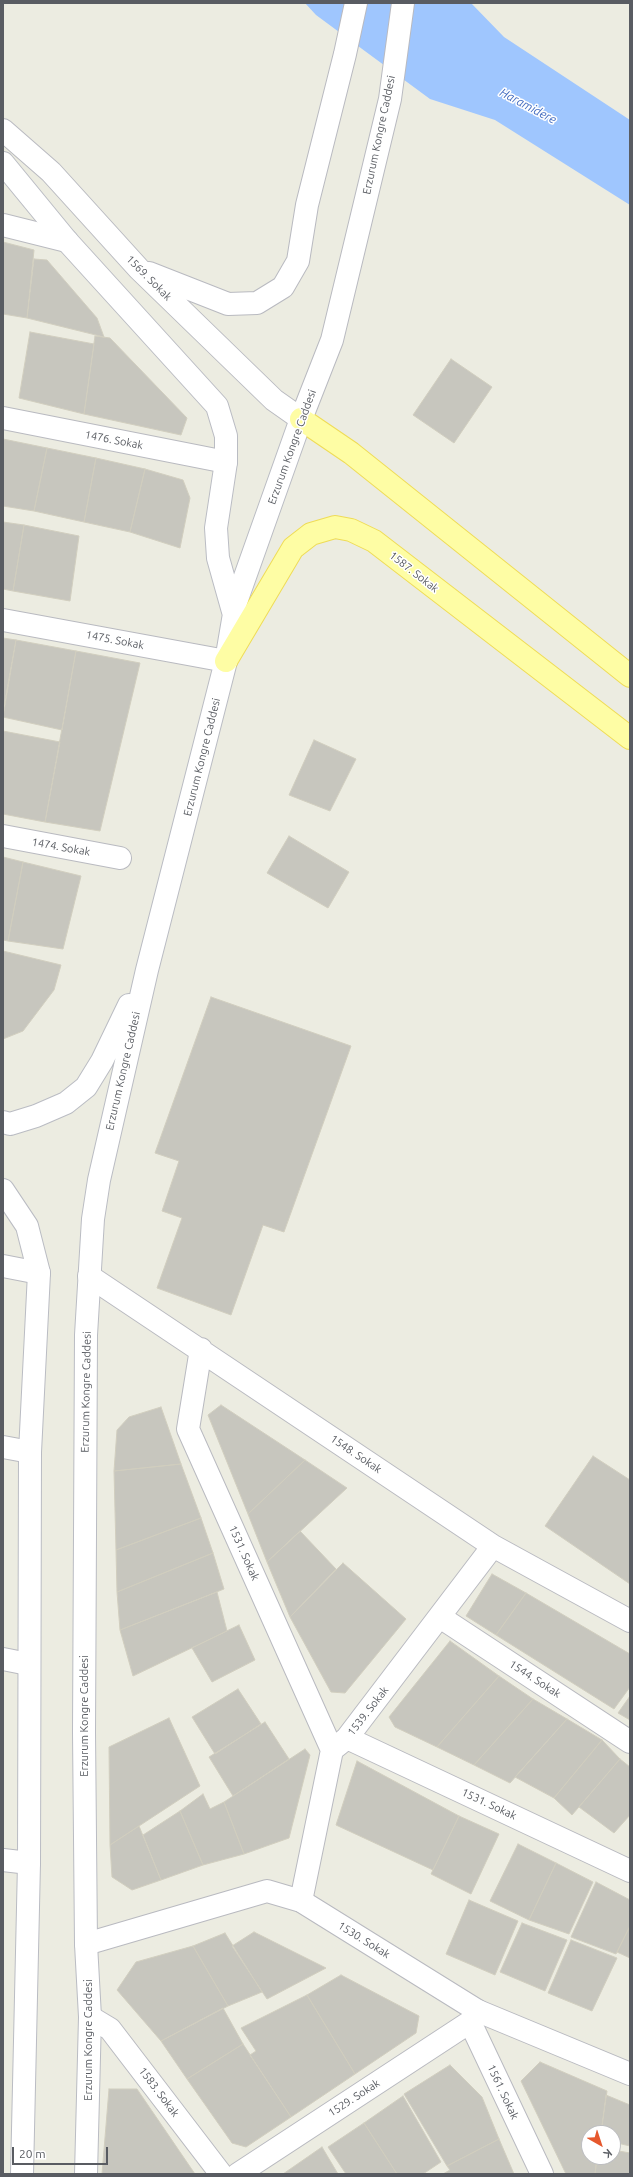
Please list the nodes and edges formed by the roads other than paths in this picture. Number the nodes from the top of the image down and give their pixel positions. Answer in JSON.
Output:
{"nodes":[{"id":1,"x":356,"y":3,"type":"edge"},
{"id":2,"x":402,"y":3,"type":"edge"},
{"id":3,"x":3,"y":130,"type":"edge"},
{"id":4,"x":3,"y":163,"type":"edge"},
{"id":5,"x":3,"y":225,"type":"edge"},
{"id":6,"x":67,"y":240,"type":"junction"},
{"id":7,"x":139,"y":269,"type":"junction"},
{"id":8,"x":3,"y":418,"type":"edge"},
{"id":9,"x":302,"y":420,"type":"junction"},
{"id":10,"x":226,"y":462,"type":"junction"},
{"id":11,"x":234,"y":616,"type":"junction"},
{"id":12,"x":3,"y":620,"type":"edge"},
{"id":13,"x":226,"y":661,"type":"junction"},
{"id":14,"x":630,"y":676,"type":"edge"},
{"id":15,"x":630,"y":738,"type":"edge"},
{"id":16,"x":3,"y":836,"type":"edge"},
{"id":17,"x":120,"y":858,"type":"dead end"},
{"id":18,"x":147,"y":970,"type":"junction"},
{"id":19,"x":3,"y":1122,"type":"edge"},
{"id":20,"x":3,"y":1190,"type":"edge"},
{"id":21,"x":3,"y":1266,"type":"edge"},
{"id":22,"x":39,"y":1273,"type":"junction"},
{"id":23,"x":89,"y":1276,"type":"junction"},
{"id":24,"x":201,"y":1350,"type":"junction"},
{"id":25,"x":3,"y":1447,"type":"edge"},
{"id":26,"x":30,"y":1452,"type":"junction"},
{"id":27,"x":493,"y":1546,"type":"junction"},
{"id":28,"x":440,"y":1617,"type":"junction"},
{"id":29,"x":630,"y":1621,"type":"edge"},
{"id":30,"x":3,"y":1659,"type":"edge"},
{"id":31,"x":28,"y":1664,"type":"junction"},
{"id":32,"x":630,"y":1742,"type":"edge"},
{"id":33,"x":340,"y":1744,"type":"junction"},
{"id":34,"x":3,"y":1860,"type":"edge"},
{"id":35,"x":29,"y":1863,"type":"junction"},
{"id":36,"x":630,"y":1871,"type":"edge"},
{"id":37,"x":301,"y":1901,"type":"junction"},
{"id":38,"x":86,"y":1944,"type":"junction"},
{"id":39,"x":90,"y":2017,"type":"junction"},
{"id":40,"x":474,"y":2017,"type":"junction"},
{"id":41,"x":630,"y":2074,"type":"edge"},
{"id":42,"x":22,"y":2174,"type":"edge"},
{"id":43,"x":86,"y":2174,"type":"edge"},
{"id":44,"x":221,"y":2174,"type":"edge"},
{"id":45,"x":238,"y":2174,"type":"edge"},
{"id":46,"x":542,"y":2174,"type":"edge"}],
"edges":[{"from":1,"to":7,"type":"street"},
{"from":2,"to":9,"type":"street","name":"Erzurum Kongre Caddesi"},
{"from":3,"to":7,"type":"street","name":"1569. Sokak"},
{"from":4,"to":6,"type":"street"},
{"from":5,"to":6,"type":"street"},
{"from":6,"to":10,"type":"street"},
{"from":7,"to":9,"type":"street","name":"1569. Sokak"},
{"from":8,"to":10,"type":"street","name":"1476. Sokak"},
{"from":9,"to":11,"type":"street","name":"Erzurum Kongre Caddesi"},
{"from":9,"to":14,"type":"main road"},
{"from":10,"to":11,"type":"street"},
{"from":11,"to":13,"type":"street","name":"Erzurum Kongre Caddesi"},
{"from":12,"to":13,"type":"street","name":"1475. Sokak"},
{"from":13,"to":15,"type":"main road","name":"1587. Sokak"},
{"from":13,"to":18,"type":"street","name":"Erzurum Kongre Caddesi"},
{"from":16,"to":17,"type":"street","name":"1474. Sokak"},
{"from":18,"to":19,"type":"street"},
{"from":18,"to":23,"type":"street","name":"Erzurum Kongre Caddesi"},
{"from":20,"to":22,"type":"street"},
{"from":21,"to":22,"type":"street"},
{"from":22,"to":26,"type":"street"},
{"from":23,"to":24,"type":"street","name":"1548. Sokak"},
{"from":23,"to":38,"type":"street","name":"Erzurum Kongre Caddesi"},
{"from":24,"to":27,"type":"street","name":"1548. Sokak"},
{"from":24,"to":33,"type":"street","name":"1531. Sokak"},
{"from":25,"to":26,"type":"street"},
{"from":26,"to":31,"type":"street"},
{"from":27,"to":28,"type":"street","name":"1539. Sokak"},
{"from":27,"to":29,"type":"street","name":"1548. Sokak"},
{"from":28,"to":32,"type":"street","name":"1544. Sokak"},
{"from":28,"to":33,"type":"street","name":"1539. Sokak"},
{"from":30,"to":31,"type":"street"},
{"from":31,"to":35,"type":"street"},
{"from":33,"to":36,"type":"street","name":"1531. Sokak"},
{"from":33,"to":37,"type":"street","name":"1539. Sokak"},
{"from":34,"to":35,"type":"street"},
{"from":35,"to":42,"type":"street"},
{"from":37,"to":38,"type":"street","name":"1530. Sokak"},
{"from":37,"to":40,"type":"street","name":"1530. Sokak"},
{"from":38,"to":39,"type":"street","name":"Erzurum Kongre Caddesi"},
{"from":39,"to":43,"type":"street","name":"Erzurum Kongre Caddesi"},
{"from":39,"to":44,"type":"street","name":"1583. Sokak"},
{"from":40,"to":41,"type":"street","name":"1530. Sokak"},
{"from":40,"to":45,"type":"street","name":"1529. Sokak"},
{"from":40,"to":46,"type":"street","name":"1561. Sokak"}]}
